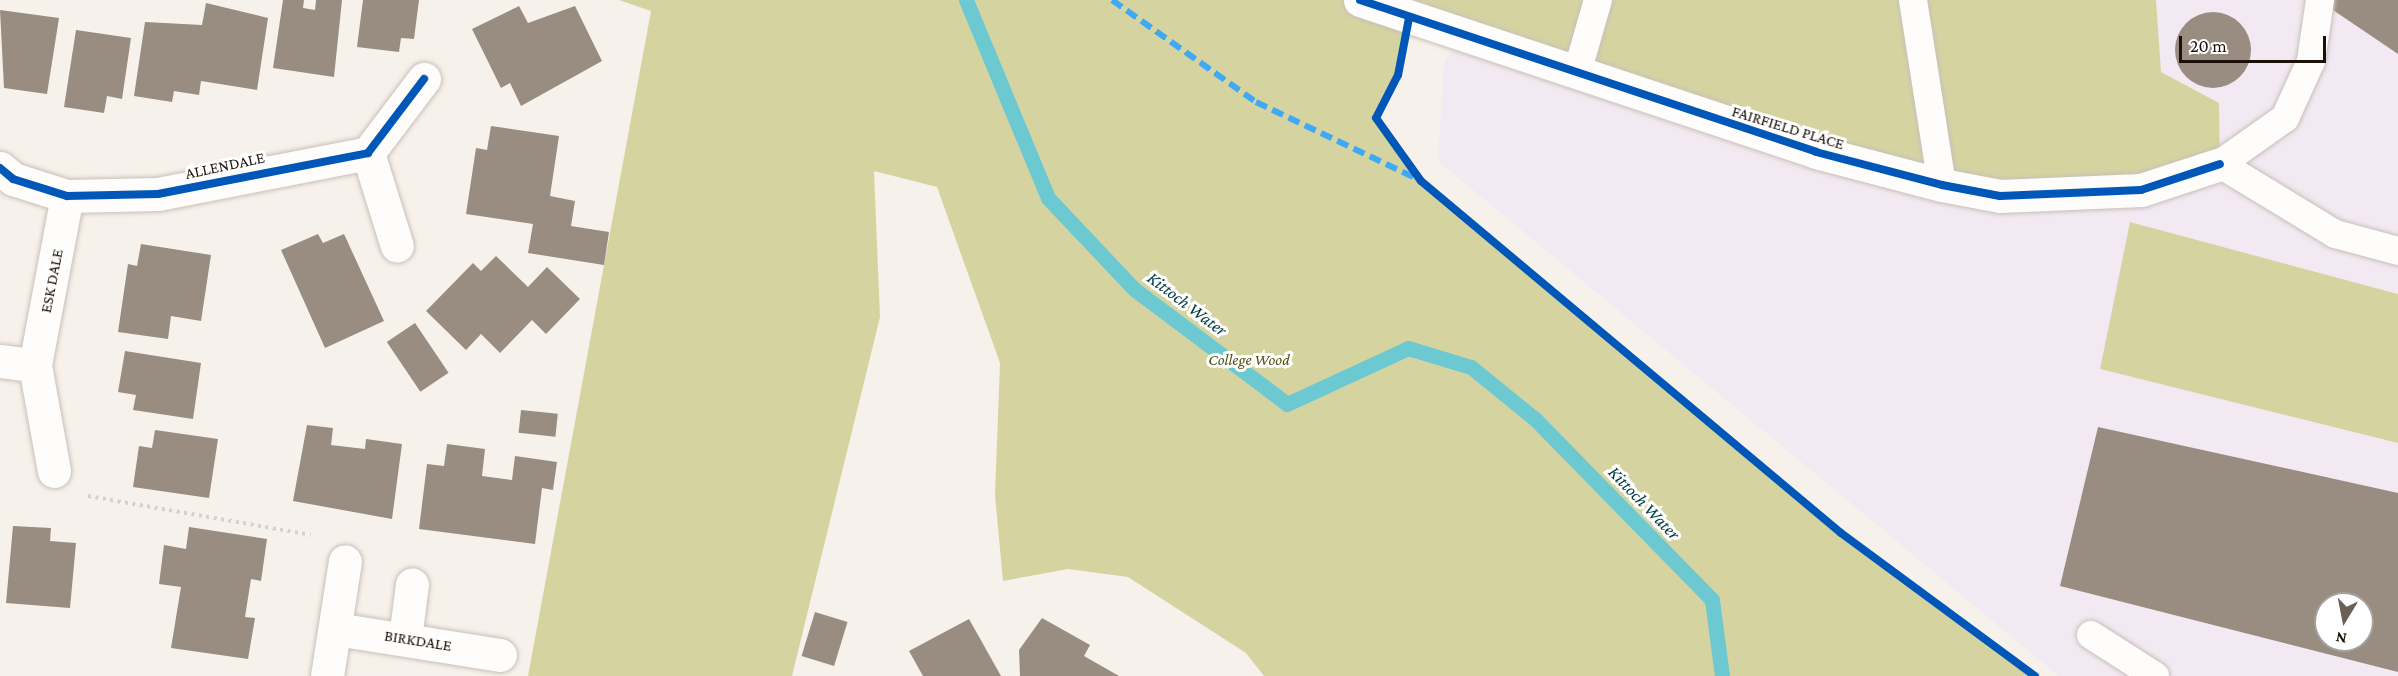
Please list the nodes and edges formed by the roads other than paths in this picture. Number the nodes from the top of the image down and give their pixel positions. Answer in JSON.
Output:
{"nodes":[{"id":1,"x":1360,"y":0,"type":"edge"},
{"id":2,"x":1598,"y":0,"type":"edge"},
{"id":3,"x":1913,"y":0,"type":"edge"},
{"id":4,"x":2320,"y":0,"type":"edge"},
{"id":5,"x":1577,"y":74,"type":"junction"},
{"id":6,"x":424,"y":78,"type":"dead end"},
{"id":7,"x":368,"y":153,"type":"junction"},
{"id":8,"x":2220,"y":164,"type":"junction"},
{"id":9,"x":0,"y":168,"type":"edge"},
{"id":10,"x":1942,"y":185,"type":"junction"},
{"id":11,"x":67,"y":196,"type":"junction"},
{"id":12,"x":397,"y":246,"type":"dead end"},
{"id":13,"x":2398,"y":251,"type":"edge"},
{"id":14,"x":0,"y":361,"type":"edge"},
{"id":15,"x":35,"y":365,"type":"junction"},
{"id":16,"x":54,"y":471,"type":"road end"},
{"id":17,"x":345,"y":561,"type":"road end"},
{"id":18,"x":412,"y":584,"type":"dead end"},
{"id":19,"x":336,"y":628,"type":"junction"},
{"id":20,"x":2091,"y":635,"type":"dead end"},
{"id":21,"x":405,"y":638,"type":"junction"},
{"id":22,"x":500,"y":655,"type":"dead end"},
{"id":23,"x":327,"y":676,"type":"edge"},
{"id":24,"x":2155,"y":676,"type":"edge"}],
"edges":[{"from":1,"to":5,"type":"street","name":"FAIRFIELD PLACE"},
{"from":2,"to":5,"type":"lane"},
{"from":3,"to":10,"type":"lane"},
{"from":4,"to":8,"type":"lane"},
{"from":5,"to":10,"type":"street","name":"FAIRFIELD PLACE"},
{"from":6,"to":7,"type":"street"},
{"from":7,"to":11,"type":"street","name":"ALLENDALE"},
{"from":7,"to":12,"type":"street"},
{"from":8,"to":10,"type":"street","name":"FAIRFIELD PLACE"},
{"from":8,"to":13,"type":"lane"},
{"from":9,"to":11,"type":"street","name":"ALLENDALE"},
{"from":11,"to":15,"type":"street","name":"ESK DALE"},
{"from":14,"to":15,"type":"street"},
{"from":15,"to":16,"type":"street","name":"ESK DALE"},
{"from":17,"to":19,"type":"street"},
{"from":18,"to":21,"type":"street"},
{"from":19,"to":21,"type":"street","name":"BIRKDALE"},
{"from":19,"to":23,"type":"street"},
{"from":20,"to":24,"type":"lane"},
{"from":21,"to":22,"type":"street","name":"BIRKDALE"}]}
